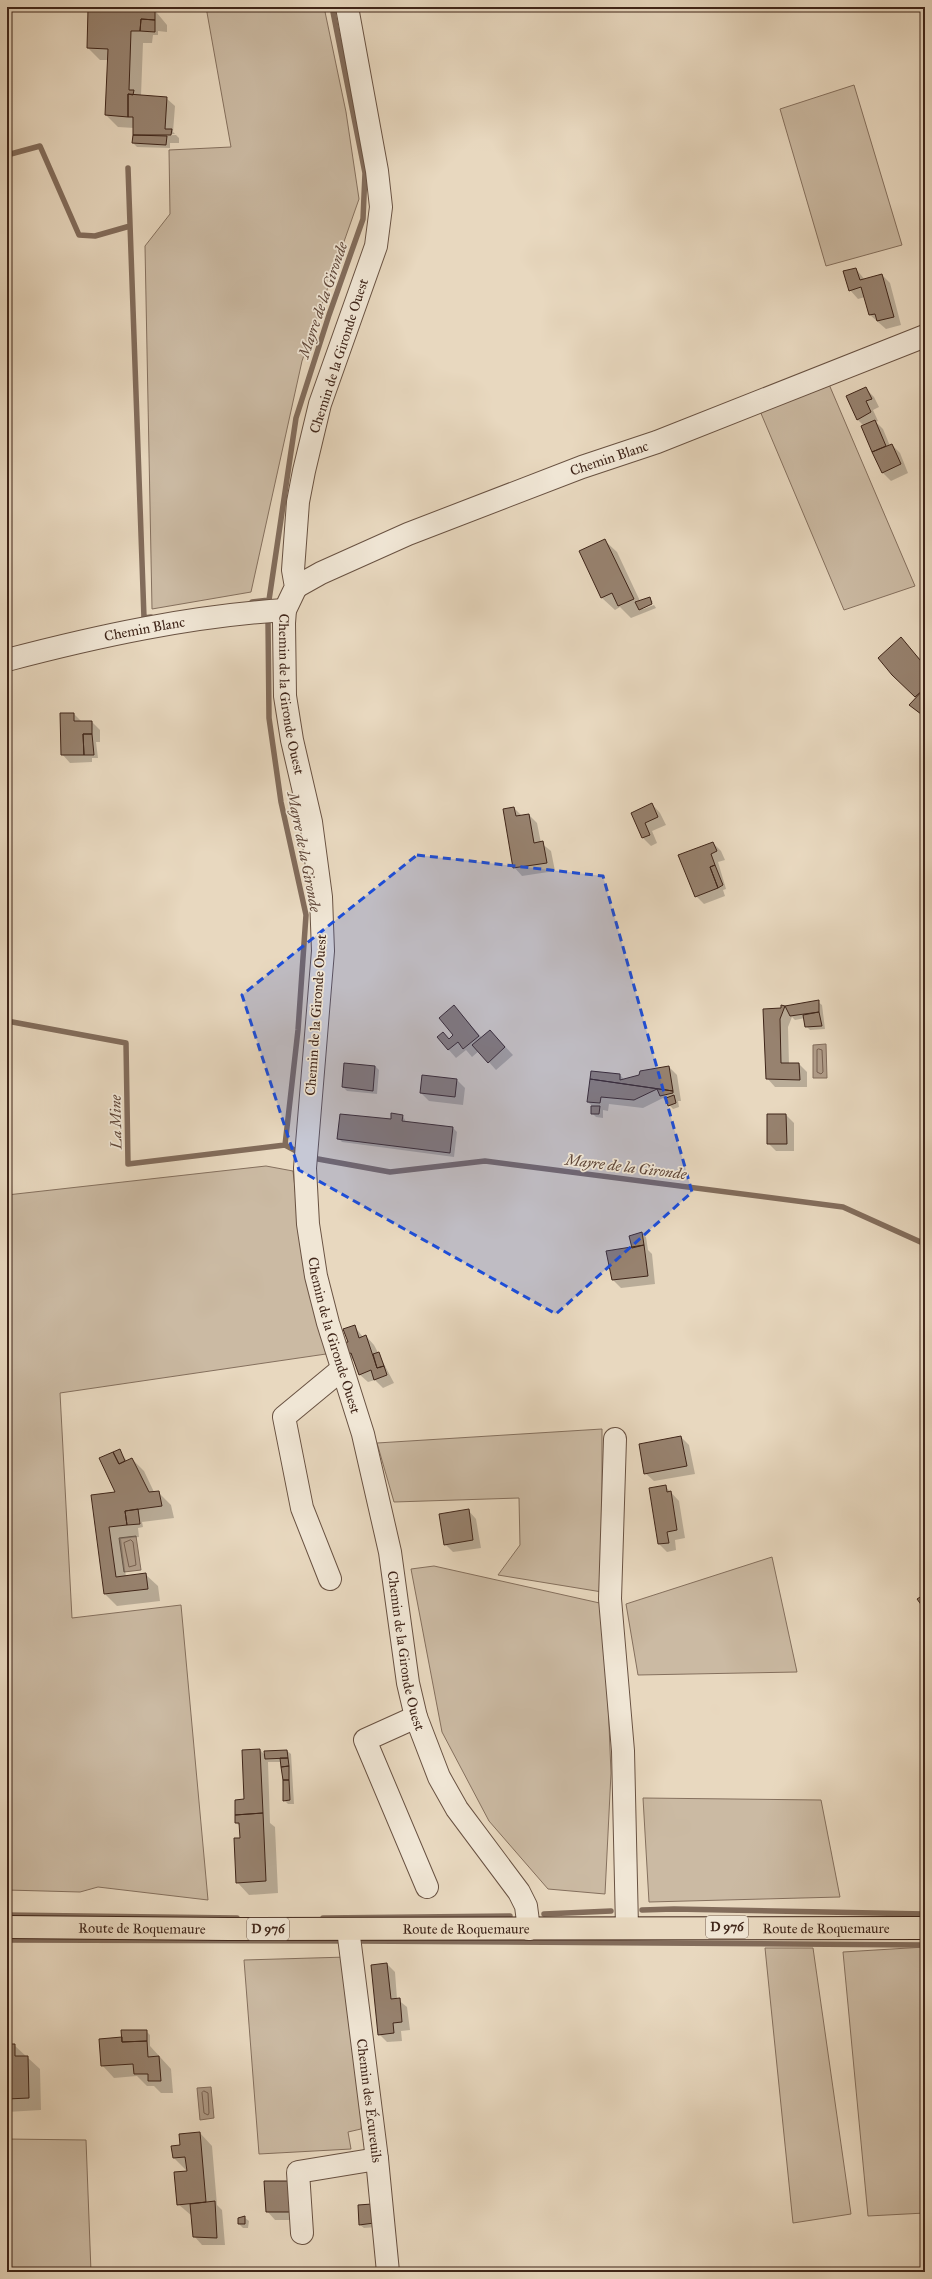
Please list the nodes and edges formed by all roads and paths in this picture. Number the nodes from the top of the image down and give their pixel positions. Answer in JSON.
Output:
{"nodes":[{"id":1,"x":347,"y":7,"type":"edge"},
{"id":2,"x":925,"y":336,"type":"edge"},
{"id":3,"x":296,"y":588,"type":"junction"},
{"id":4,"x":285,"y":610,"type":"junction"},
{"id":5,"x":7,"y":660,"type":"edge"},
{"id":6,"x":342,"y":1369,"type":"junction"},
{"id":7,"x":615,"y":1439,"type":"dead end"},
{"id":8,"x":330,"y":1579,"type":"dead end"},
{"id":9,"x":416,"y":1717,"type":"junction"},
{"id":10,"x":427,"y":1887,"type":"dead end"},
{"id":11,"x":7,"y":1927,"type":"edge"},
{"id":12,"x":627,"y":1927,"type":"junction"},
{"id":13,"x":529,"y":1928,"type":"junction"},
{"id":14,"x":925,"y":1928,"type":"edge"},
{"id":15,"x":348,"y":1929,"type":"junction"},
{"id":16,"x":377,"y":2159,"type":"junction"},
{"id":17,"x":302,"y":2233,"type":"dead end"},
{"id":18,"x":388,"y":2272,"type":"edge"}],
"edges":[{"from":1,"to":3,"type":"street","name":"Chemin de la Gironde Ouest"},
{"from":2,"to":3,"type":"street","name":"Chemin Blanc"},
{"from":3,"to":4,"type":"street","name":"Chemin de la Gironde Ouest"},
{"from":4,"to":5,"type":"street","name":"Chemin Blanc"},
{"from":4,"to":6,"type":"street","name":"Chemin de la Gironde Ouest"},
{"from":6,"to":8,"type":"street"},
{"from":6,"to":9,"type":"street","name":"Chemin de la Gironde Ouest"},
{"from":7,"to":12,"type":"street"},
{"from":9,"to":10,"type":"street"},
{"from":9,"to":13,"type":"street","name":"Chemin de la Gironde Ouest"},
{"from":11,"to":15,"type":"main road","name":"Route de Roquemaure","number":"D 976"},
{"from":12,"to":13,"type":"main road","name":"Route de Roquemaure","number":"D 976"},
{"from":12,"to":14,"type":"main road","name":"Route de Roquemaure","number":"D 976"},
{"from":13,"to":15,"type":"main road","name":"Route de Roquemaure","number":"D 976"},
{"from":15,"to":16,"type":"street","name":"Chemin des Écureuils"},
{"from":16,"to":17,"type":"street"},
{"from":16,"to":18,"type":"street","name":"Chemin des Écureuils"}]}
